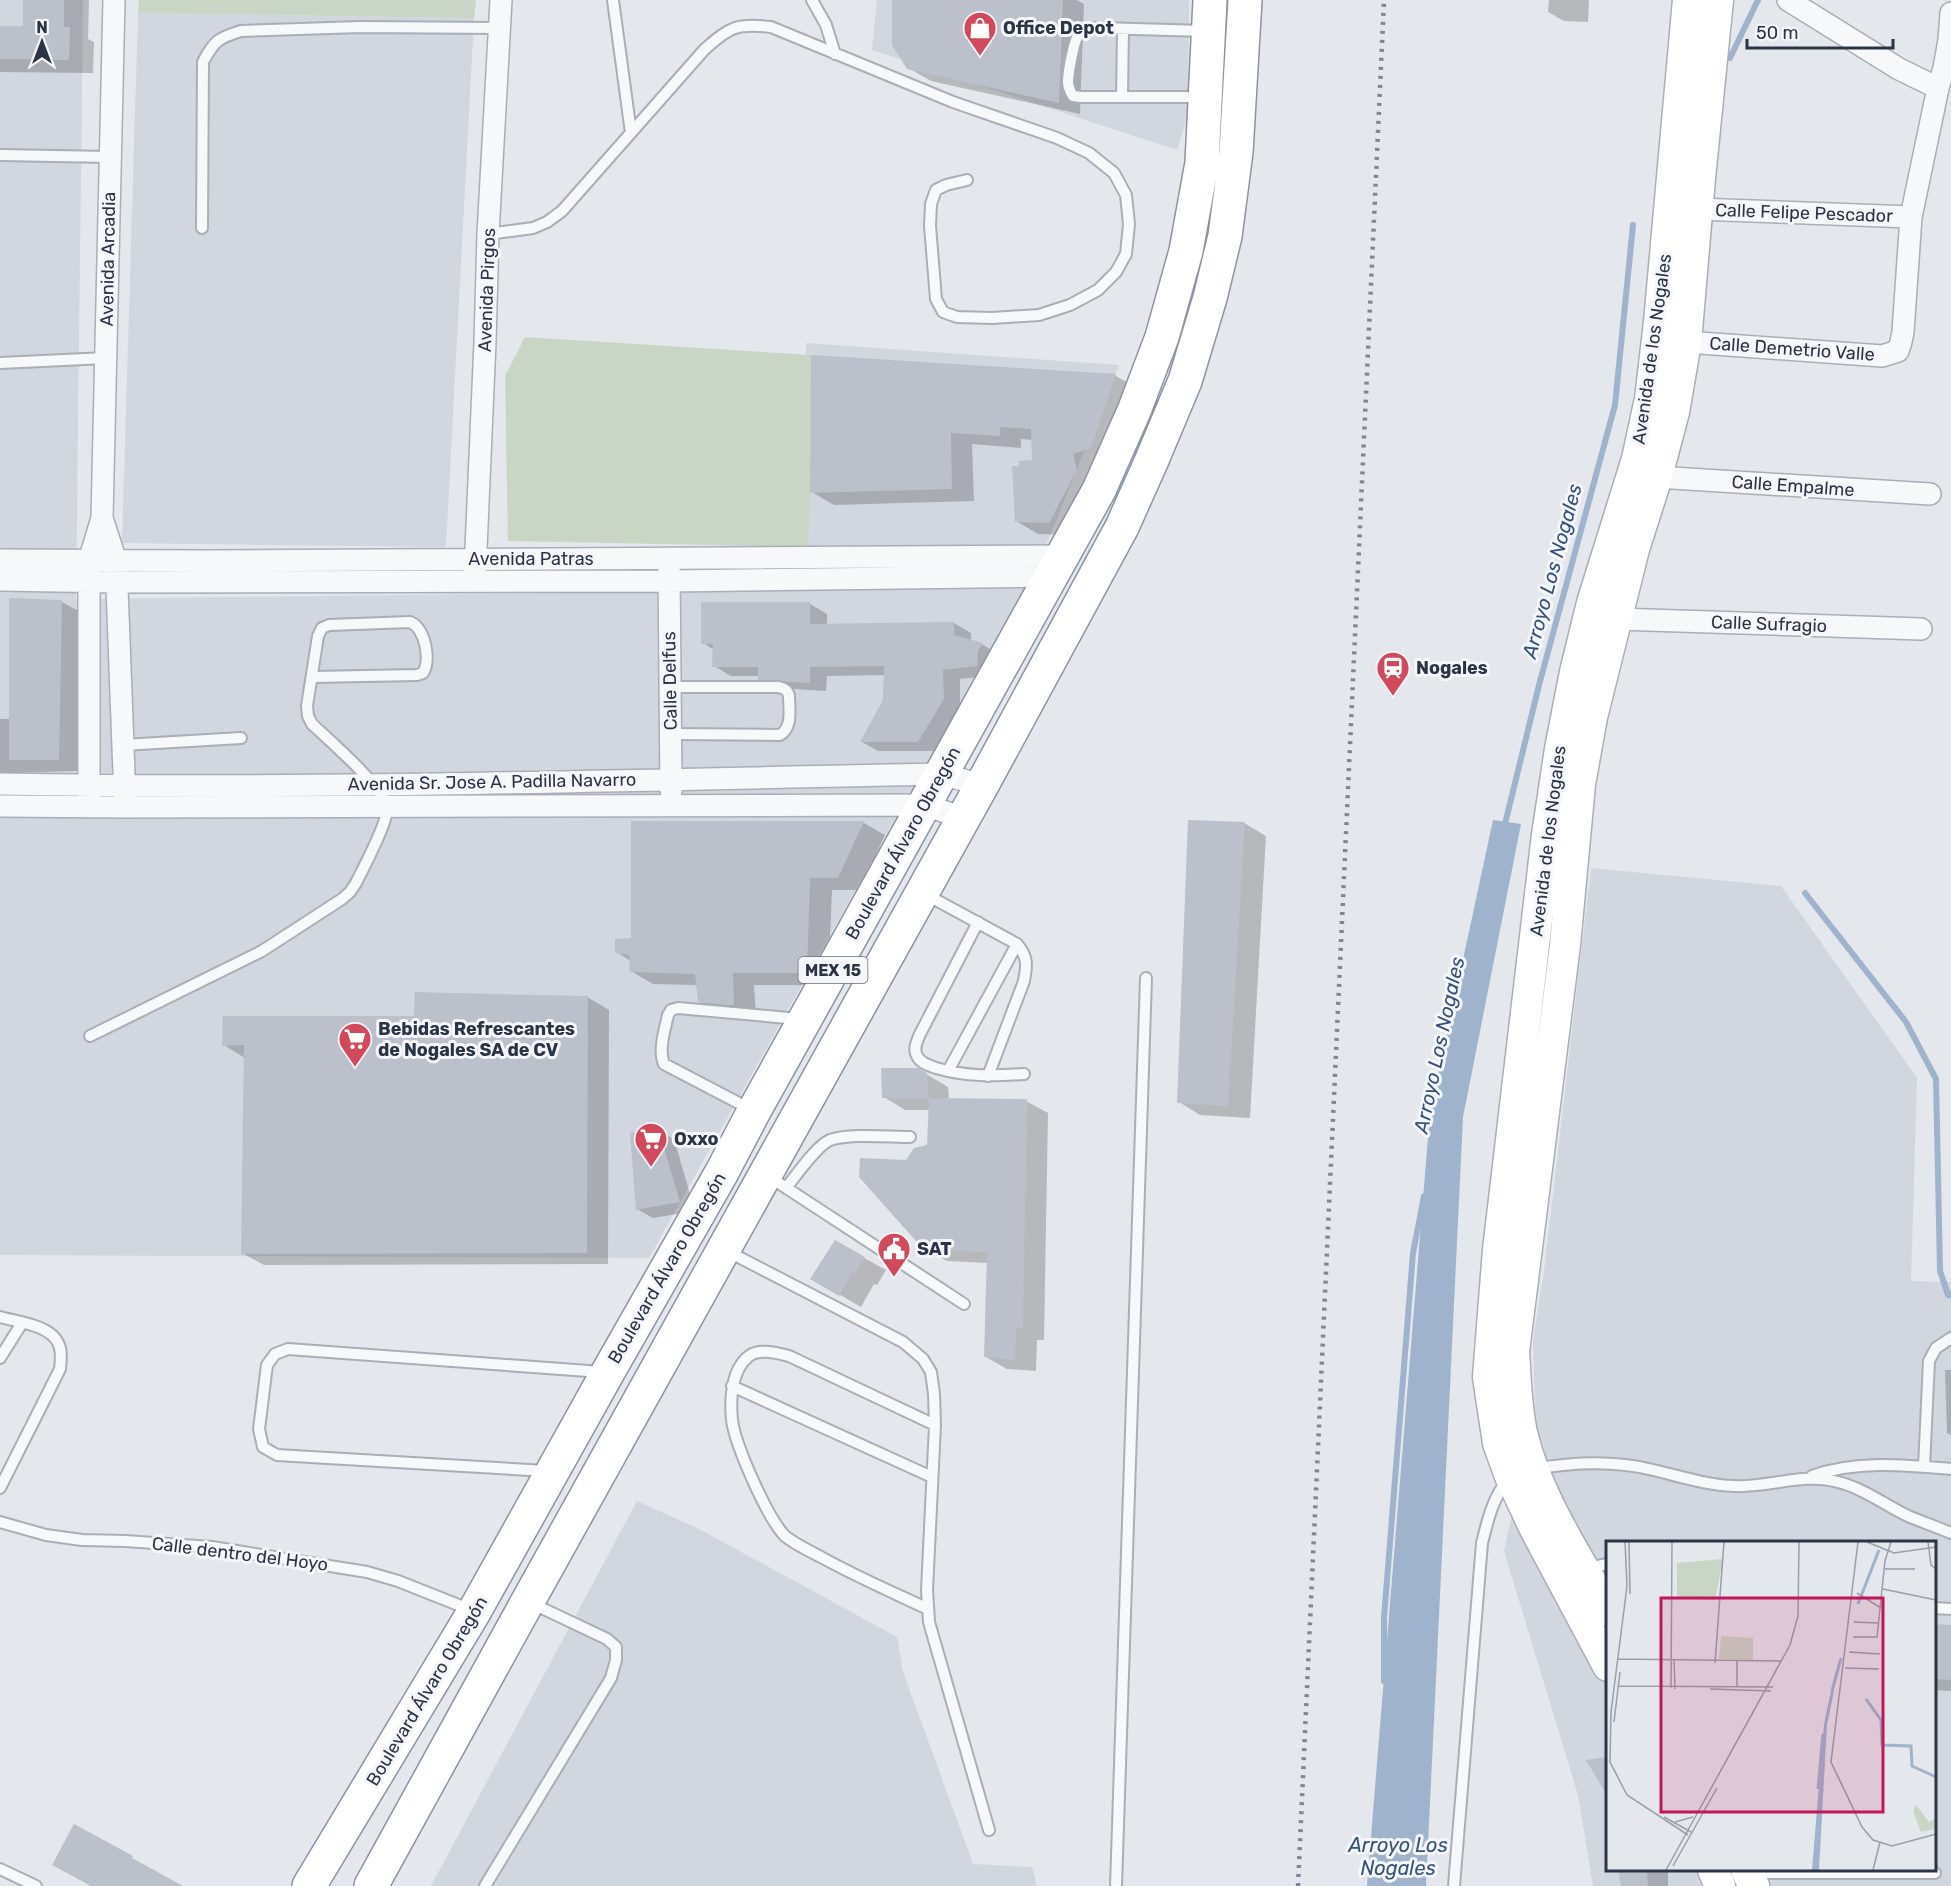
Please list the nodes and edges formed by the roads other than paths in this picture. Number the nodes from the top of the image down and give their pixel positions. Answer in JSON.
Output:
{"nodes":[{"id":1,"x":114,"y":0,"type":"edge"},
{"id":2,"x":501,"y":0,"type":"edge"},
{"id":3,"x":612,"y":0,"type":"edge"},
{"id":4,"x":812,"y":0,"type":"edge"},
{"id":5,"x":1245,"y":0,"type":"edge"},
{"id":6,"x":1688,"y":0,"type":"edge"},
{"id":7,"x":1718,"y":0,"type":"edge"},
{"id":8,"x":1788,"y":0,"type":"edge"},
{"id":9,"x":1951,"y":13,"type":"edge"},
{"id":10,"x":1210,"y":16,"type":"edge"},
{"id":11,"x":498,"y":28,"type":"junction"},
{"id":12,"x":1123,"y":28,"type":"junction"},
{"id":13,"x":835,"y":54,"type":"junction"},
{"id":14,"x":1938,"y":88,"type":"junction"},
{"id":15,"x":1122,"y":97,"type":"junction"},
{"id":16,"x":1206,"y":97,"type":"junction"},
{"id":17,"x":631,"y":133,"type":"junction"},
{"id":18,"x":0,"y":155,"type":"edge"},
{"id":19,"x":110,"y":157,"type":"junction"},
{"id":20,"x":967,"y":180,"type":"dead end"},
{"id":21,"x":1697,"y":209,"type":"junction"},
{"id":22,"x":1911,"y":217,"type":"junction"},
{"id":23,"x":202,"y":228,"type":"dead end"},
{"id":24,"x":488,"y":234,"type":"junction"},
{"id":25,"x":1686,"y":342,"type":"junction"},
{"id":26,"x":106,"y":358,"type":"junction"},
{"id":27,"x":0,"y":363,"type":"edge"},
{"id":28,"x":1656,"y":477,"type":"junction"},
{"id":29,"x":1930,"y":494,"type":"dead end"},
{"id":30,"x":102,"y":518,"type":"junction"},
{"id":31,"x":669,"y":557,"type":"junction"},
{"id":32,"x":475,"y":559,"type":"junction"},
{"id":33,"x":0,"y":560,"type":"edge"},
{"id":34,"x":1057,"y":566,"type":"junction"},
{"id":35,"x":89,"y":571,"type":"junction"},
{"id":36,"x":117,"y":571,"type":"junction"},
{"id":37,"x":0,"y":580,"type":"edge"},
{"id":38,"x":474,"y":580,"type":"junction"},
{"id":39,"x":669,"y":581,"type":"junction"},
{"id":40,"x":1617,"y":619,"type":"junction"},
{"id":41,"x":1921,"y":629,"type":"dead end"},
{"id":42,"x":313,"y":677,"type":"junction"},
{"id":43,"x":670,"y":687,"type":"junction"},
{"id":44,"x":670,"y":734,"type":"junction"},
{"id":45,"x":241,"y":738,"type":"dead end"},
{"id":46,"x":123,"y":745,"type":"junction"},
{"id":47,"x":941,"y":774,"type":"junction"},
{"id":48,"x":671,"y":779,"type":"junction"},
{"id":49,"x":0,"y":784,"type":"edge"},
{"id":50,"x":374,"y":784,"type":"junction"},
{"id":51,"x":89,"y":785,"type":"junction"},
{"id":52,"x":124,"y":785,"type":"junction"},
{"id":53,"x":982,"y":785,"type":"junction"},
{"id":54,"x":671,"y":805,"type":"junction"},
{"id":55,"x":924,"y":805,"type":"junction"},
{"id":56,"x":0,"y":806,"type":"edge"},
{"id":57,"x":387,"y":806,"type":"junction"},
{"id":58,"x":89,"y":807,"type":"junction"},
{"id":59,"x":125,"y":807,"type":"junction"},
{"id":60,"x":964,"y":818,"type":"junction"},
{"id":61,"x":922,"y":892,"type":"junction"},
{"id":62,"x":978,"y":922,"type":"junction"},
{"id":63,"x":1017,"y":944,"type":"junction"},
{"id":64,"x":1146,"y":978,"type":"dead end"},
{"id":65,"x":806,"y":1020,"type":"junction"},
{"id":66,"x":90,"y":1036,"type":"dead end"},
{"id":67,"x":836,"y":1047,"type":"junction"},
{"id":68,"x":948,"y":1071,"type":"junction"},
{"id":69,"x":1024,"y":1074,"type":"dead end"},
{"id":70,"x":988,"y":1076,"type":"junction"},
{"id":71,"x":754,"y":1111,"type":"junction"},
{"id":72,"x":910,"y":1137,"type":"dead end"},
{"id":73,"x":776,"y":1181,"type":"junction"},
{"id":74,"x":729,"y":1239,"type":"junction"},
{"id":75,"x":964,"y":1304,"type":"dead end"},
{"id":76,"x":0,"y":1317,"type":"edge"},
{"id":77,"x":22,"y":1323,"type":"junction"},
{"id":78,"x":1951,"y":1338,"type":"edge"},
{"id":79,"x":0,"y":1358,"type":"edge"},
{"id":80,"x":608,"y":1372,"type":"junction"},
{"id":81,"x":732,"y":1386,"type":"junction"},
{"id":82,"x":935,"y":1425,"type":"junction"},
{"id":83,"x":1924,"y":1467,"type":"junction"},
{"id":84,"x":1951,"y":1469,"type":"edge"},
{"id":85,"x":553,"y":1472,"type":"junction"},
{"id":86,"x":1522,"y":1473,"type":"junction"},
{"id":87,"x":932,"y":1477,"type":"junction"},
{"id":88,"x":1806,"y":1478,"type":"junction"},
{"id":89,"x":0,"y":1488,"type":"edge"},
{"id":90,"x":0,"y":1522,"type":"edge"},
{"id":91,"x":1951,"y":1533,"type":"edge"},
{"id":92,"x":1596,"y":1566,"type":"edge"},
{"id":93,"x":528,"y":1602,"type":"junction"},
{"id":94,"x":1606,"y":1604,"type":"edge"},
{"id":95,"x":1936,"y":1608,"type":"edge"},
{"id":96,"x":928,"y":1609,"type":"junction"},
{"id":97,"x":1951,"y":1609,"type":"edge"},
{"id":98,"x":474,"y":1612,"type":"junction"},
{"id":99,"x":1606,"y":1662,"type":"edge"},
{"id":100,"x":989,"y":1830,"type":"dead end"},
{"id":101,"x":0,"y":1869,"type":"edge"},
{"id":102,"x":1714,"y":1871,"type":"edge"},
{"id":103,"x":1935,"y":1873,"type":"dead end"},
{"id":104,"x":1749,"y":1876,"type":"edge"},
{"id":105,"x":36,"y":1886,"type":"edge"},
{"id":106,"x":309,"y":1886,"type":"edge"},
{"id":107,"x":371,"y":1886,"type":"edge"},
{"id":108,"x":486,"y":1886,"type":"edge"},
{"id":109,"x":1116,"y":1886,"type":"edge"},
{"id":110,"x":1454,"y":1886,"type":"edge"},
{"id":111,"x":1720,"y":1886,"type":"edge"}],
"edges":[{"from":1,"to":19,"type":"street","name":"Avenida Arcadia"},
{"from":2,"to":11,"type":"street","name":"Avenida Pirgos"},
{"from":3,"to":17,"type":"lane"},
{"from":4,"to":13,"type":"lane"},
{"from":5,"to":53,"type":"highway","number":"MEX 15"},
{"from":6,"to":86,"type":"main road","name":"Avenida de los Nogales"},
{"from":7,"to":21,"type":"main road","name":"Avenida de los Nogales"},
{"from":8,"to":14,"type":"street"},
{"from":9,"to":14,"type":"street"},
{"from":10,"to":12,"type":"lane"},
{"from":10,"to":16,"type":"highway","name":"Boulevard Álvaro Obregón","number":"MEX 15"},
{"from":11,"to":23,"type":"lane"},
{"from":11,"to":24,"type":"street","name":"Avenida Pirgos"},
{"from":12,"to":15,"type":"lane"},
{"from":12,"to":15,"type":"lane"},
{"from":13,"to":17,"type":"lane"},
{"from":13,"to":20,"type":"lane"},
{"from":14,"to":22,"type":"street"},
{"from":15,"to":16,"type":"lane"},
{"from":16,"to":34,"type":"highway","name":"Boulevard Álvaro Obregón","number":"MEX 15"},
{"from":17,"to":24,"type":"lane"},
{"from":18,"to":19,"type":"lane"},
{"from":19,"to":26,"type":"street","name":"Avenida Arcadia"},
{"from":21,"to":22,"type":"street","name":"Calle Felipe Pescador"},
{"from":21,"to":25,"type":"main road","name":"Avenida de los Nogales"},
{"from":22,"to":25,"type":"street","name":"Calle Demetrio Valle"},
{"from":24,"to":32,"type":"street","name":"Avenida Pirgos"},
{"from":25,"to":28,"type":"main road","name":"Avenida de los Nogales"},
{"from":26,"to":27,"type":"lane"},
{"from":26,"to":30,"type":"street","name":"Avenida Arcadia"},
{"from":28,"to":29,"type":"street","name":"Calle Empalme"},
{"from":28,"to":40,"type":"main road","name":"Avenida de los Nogales"},
{"from":30,"to":35,"type":"street","name":"Avenida Arcadia"},
{"from":30,"to":36,"type":"street","name":"Avenida Arcadia"},
{"from":31,"to":32,"type":"street","name":"Avenida Patras"},
{"from":31,"to":34,"type":"street","name":"Avenida Patras"},
{"from":31,"to":39,"type":"street","name":"Calle Delfus"},
{"from":32,"to":36,"type":"street","name":"Avenida Patras"},
{"from":32,"to":38,"type":"street","name":"Avenida Pirgos"},
{"from":33,"to":35,"type":"street","name":"Avenida Patras"},
{"from":34,"to":39,"type":"street","name":"Avenida Patras"},
{"from":34,"to":47,"type":"highway","name":"Boulevard Álvaro Obregón","number":"MEX 15"},
{"from":35,"to":36,"type":"street","name":"Avenida Patras"},
{"from":35,"to":37,"type":"street","name":"Avenida Patras"},
{"from":35,"to":51,"type":"street","name":"Avenida Arcadia"},
{"from":36,"to":38,"type":"street","name":"Avenida Patras"},
{"from":36,"to":46,"type":"street","name":"Avenida Arcadia"},
{"from":38,"to":39,"type":"street","name":"Avenida Patras"},
{"from":39,"to":43,"type":"street","name":"Calle Delfus"},
{"from":40,"to":41,"type":"street","name":"Calle Sufragio"},
{"from":40,"to":86,"type":"main road","name":"Avenida de los Nogales"},
{"from":42,"to":42,"type":"lane"},
{"from":42,"to":50,"type":"lane"},
{"from":43,"to":44,"type":"street","name":"Calle Delfus"},
{"from":43,"to":44,"type":"lane"},
{"from":44,"to":48,"type":"street","name":"Calle Delfus"},
{"from":45,"to":46,"type":"lane"},
{"from":46,"to":52,"type":"street","name":"Avenida Arcadia"},
{"from":47,"to":48,"type":"street","name":"Avenida Sr. Jose A. Padilla Navarro"},
{"from":47,"to":53,"type":"street","name":"Avenida Sr. Jose A. Padilla Navarro"},
{"from":47,"to":55,"type":"highway","name":"Boulevard Álvaro Obregón","number":"MEX 15"},
{"from":48,"to":50,"type":"street","name":"Avenida Sr. Jose A. Padilla Navarro"},
{"from":48,"to":54,"type":"street","name":"Calle Delfus"},
{"from":49,"to":51,"type":"street","name":"Avenida Sr. Jose A. Padilla Navarro"},
{"from":50,"to":52,"type":"street","name":"Avenida Sr. Jose A. Padilla Navarro"},
{"from":50,"to":57,"type":"lane"},
{"from":51,"to":52,"type":"street","name":"Avenida Sr. Jose A. Padilla Navarro"},
{"from":51,"to":58,"type":"street","name":"Avenida Arcadia"},
{"from":52,"to":59,"type":"street","name":"Avenida Arcadia"},
{"from":53,"to":60,"type":"highway","number":"MEX 15"},
{"from":54,"to":55,"type":"street","name":"Avenida Sr. Jose A. Padilla Navarro"},
{"from":54,"to":57,"type":"street","name":"Avenida Sr. Jose A. Padilla Navarro"},
{"from":55,"to":60,"type":"street","name":"Avenida Sr. Jose A. Padilla Navarro"},
{"from":55,"to":65,"type":"highway","name":"Boulevard Álvaro Obregón","number":"MEX 15"},
{"from":56,"to":58,"type":"street","name":"Avenida Sr. Jose A. Padilla Navarro"},
{"from":57,"to":59,"type":"street","name":"Avenida Sr. Jose A. Padilla Navarro"},
{"from":57,"to":66,"type":"lane"},
{"from":58,"to":59,"type":"street","name":"Avenida Sr. Jose A. Padilla Navarro"},
{"from":60,"to":61,"type":"highway","number":"MEX 15"},
{"from":61,"to":62,"type":"lane"},
{"from":61,"to":67,"type":"highway","number":"MEX 15"},
{"from":62,"to":63,"type":"lane"},
{"from":62,"to":68,"type":"lane"},
{"from":63,"to":68,"type":"lane"},
{"from":63,"to":70,"type":"lane"},
{"from":64,"to":109,"type":"lane"},
{"from":65,"to":71,"type":"highway","name":"Boulevard Álvaro Obregón","number":"MEX 15"},
{"from":65,"to":71,"type":"lane"},
{"from":67,"to":71,"type":"highway"},
{"from":67,"to":73,"type":"highway","number":"MEX 15"},
{"from":68,"to":70,"type":"lane"},
{"from":69,"to":70,"type":"lane"},
{"from":71,"to":74,"type":"highway"},
{"from":71,"to":80,"type":"highway","name":"Boulevard Álvaro Obregón","number":"MEX 15"},
{"from":72,"to":73,"type":"lane"},
{"from":73,"to":74,"type":"highway","number":"MEX 15"},
{"from":73,"to":75,"type":"lane"},
{"from":74,"to":82,"type":"lane"},
{"from":74,"to":93,"type":"highway","number":"MEX 15"},
{"from":76,"to":77,"type":"lane"},
{"from":77,"to":79,"type":"lane"},
{"from":77,"to":89,"type":"lane"},
{"from":78,"to":83,"type":"lane"},
{"from":80,"to":85,"type":"highway","name":"Boulevard Álvaro Obregón","number":"MEX 15"},
{"from":80,"to":85,"type":"lane"},
{"from":81,"to":82,"type":"lane"},
{"from":81,"to":87,"type":"lane"},
{"from":81,"to":96,"type":"lane"},
{"from":82,"to":87,"type":"lane"},
{"from":83,"to":84,"type":"lane"},
{"from":83,"to":88,"type":"lane"},
{"from":85,"to":98,"type":"highway","name":"Boulevard Álvaro Obregón","number":"MEX 15"},
{"from":86,"to":88,"type":"lane"},
{"from":86,"to":92,"type":"main road","name":"Avenida de los Nogales"},
{"from":86,"to":99,"type":"main road","name":"Avenida de los Nogales"},
{"from":86,"to":110,"type":"lane"},
{"from":87,"to":96,"type":"lane"},
{"from":88,"to":91,"type":"lane"},
{"from":90,"to":98,"type":"lane","name":"Calle dentro del Hoyo"},
{"from":92,"to":94,"type":"main road","name":"Avenida de los Nogales"},
{"from":93,"to":107,"type":"highway","number":"MEX 15"},
{"from":93,"to":108,"type":"lane"},
{"from":95,"to":97,"type":"lane"},
{"from":96,"to":100,"type":"lane"},
{"from":98,"to":106,"type":"highway","name":"Boulevard Álvaro Obregón","number":"MEX 15"},
{"from":101,"to":105,"type":"lane"},
{"from":102,"to":111,"type":"main road"},
{"from":103,"to":104,"type":"lane"}]}
